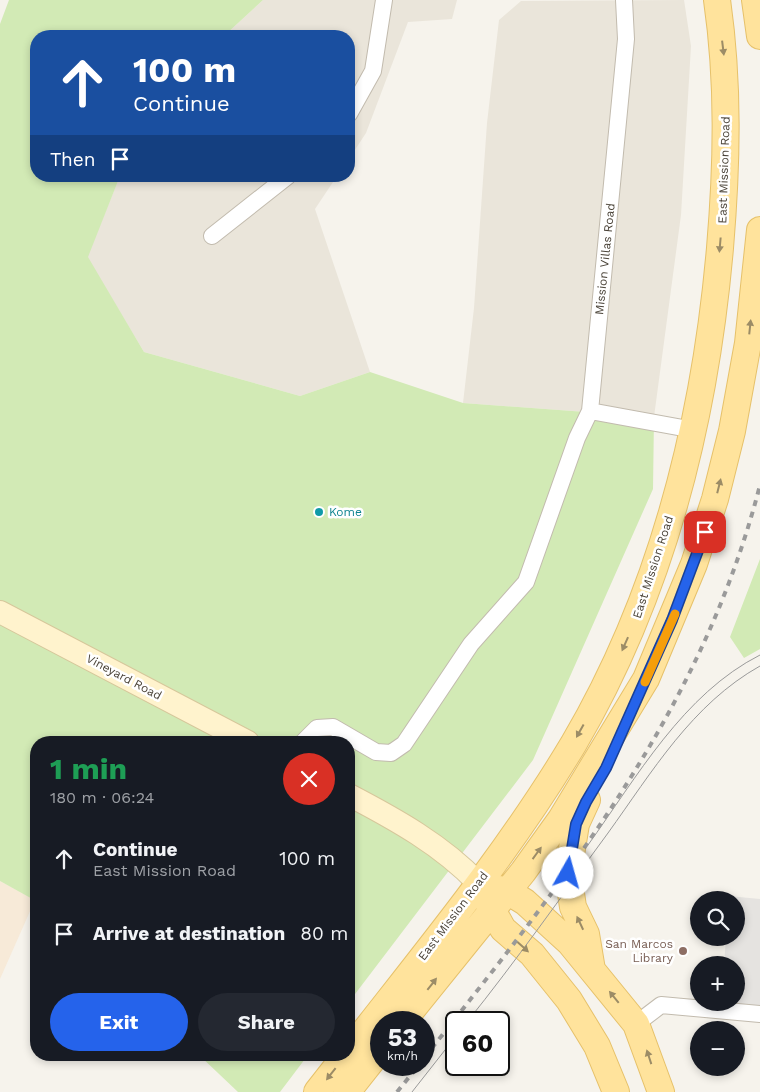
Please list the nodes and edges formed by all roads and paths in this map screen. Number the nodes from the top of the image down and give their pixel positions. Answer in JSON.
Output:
{"nodes":[{"id":1,"x":384,"y":0,"type":"edge"},
{"id":2,"x":624,"y":0,"type":"edge"},
{"id":3,"x":717,"y":0,"type":"edge"},
{"id":4,"x":755,"y":0,"type":"edge"},
{"id":5,"x":760,"y":36,"type":"edge"},
{"id":6,"x":355,"y":103,"type":"edge"},
{"id":7,"x":280,"y":182,"type":"edge"},
{"id":8,"x":760,"y":230,"type":"edge"},
{"id":9,"x":212,"y":236,"type":"dead end"},
{"id":10,"x":590,"y":412,"type":"junction"},
{"id":11,"x":694,"y":430,"type":"junction"},
{"id":12,"x":0,"y":612,"type":"edge"},
{"id":13,"x":646,"y":679,"type":"junction"},
{"id":14,"x":237,"y":736,"type":"edge"},
{"id":15,"x":309,"y":736,"type":"edge"},
{"id":16,"x":348,"y":736,"type":"edge"},
{"id":17,"x":355,"y":740,"type":"edge"},
{"id":18,"x":355,"y":798,"type":"edge"},
{"id":19,"x":478,"y":883,"type":"junction"},
{"id":20,"x":499,"y":901,"type":"junction"},
{"id":21,"x":592,"y":970,"type":"junction"},
{"id":22,"x":411,"y":1011,"type":"edge"},
{"id":23,"x":760,"y":1014,"type":"edge"},
{"id":24,"x":636,"y":1024,"type":"junction"},
{"id":25,"x":355,"y":1043,"type":"edge"},
{"id":26,"x":341,"y":1061,"type":"edge"},
{"id":27,"x":370,"y":1063,"type":"edge"},
{"id":28,"x":317,"y":1092,"type":"edge"},
{"id":29,"x":347,"y":1092,"type":"edge"},
{"id":30,"x":616,"y":1092,"type":"edge"},
{"id":31,"x":661,"y":1092,"type":"edge"}],
"edges":[{"from":1,"to":6,"type":"street"},
{"from":2,"to":10,"type":"street","name":"Mission Villas Road"},
{"from":3,"to":11,"type":"main road","name":"East Mission Road","one_way":true},
{"from":4,"to":5,"type":"main road"},
{"from":7,"to":9,"type":"street"},
{"from":13,"to":8,"type":"main road","name":"East Mission Road","one_way":true},
{"from":10,"to":11,"type":"street"},
{"from":10,"to":17,"type":"street"},
{"from":11,"to":19,"type":"main road","name":"East Mission Road","one_way":true},
{"from":12,"to":14,"type":"main road","name":"Vineyard Road"},
{"from":20,"to":13,"type":"main road","name":"East Mission Road","one_way":true},
{"from":21,"to":13,"type":"main road","one_way":true},
{"from":15,"to":16,"type":"street"},
{"from":18,"to":19,"type":"main road"},
{"from":19,"to":20,"type":"main road"},
{"from":19,"to":25,"type":"main road","name":"East Mission Road"},
{"from":20,"to":21,"type":"main road"},
{"from":22,"to":20,"type":"main road","name":"East Mission Road","one_way":true},
{"from":20,"to":30,"type":"main road","one_way":true},
{"from":24,"to":21,"type":"main road","one_way":true},
{"from":23,"to":24,"type":"street"},
{"from":31,"to":24,"type":"main road","one_way":true},
{"from":26,"to":28,"type":"main road","one_way":true},
{"from":27,"to":29,"type":"main road"}]}
